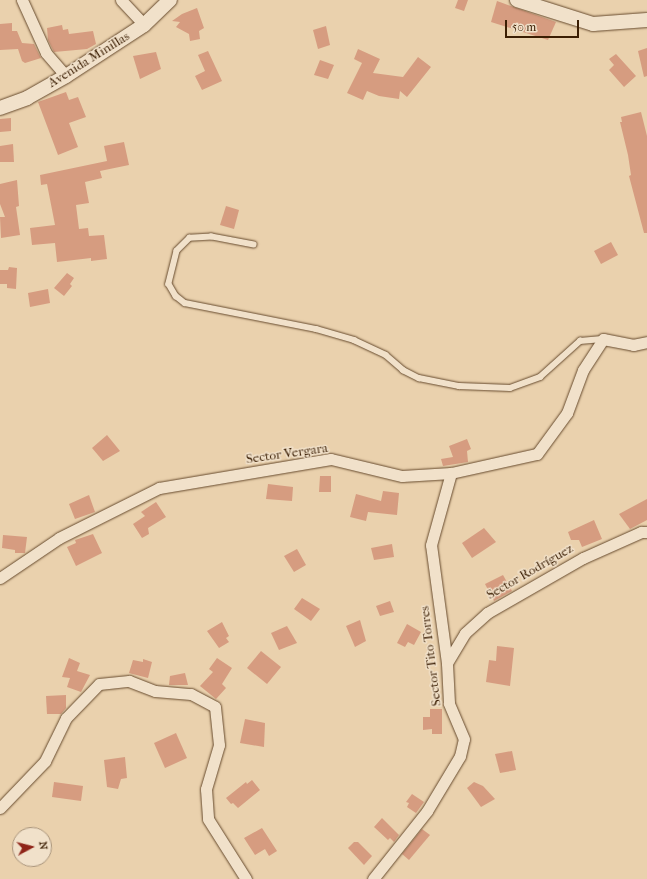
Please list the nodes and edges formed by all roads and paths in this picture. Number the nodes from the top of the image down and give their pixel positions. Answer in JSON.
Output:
{"nodes":[{"id":1,"x":22,"y":0,"type":"edge"},
{"id":2,"x":121,"y":0,"type":"edge"},
{"id":3,"x":170,"y":0,"type":"edge"},
{"id":4,"x":517,"y":0,"type":"edge"},
{"id":5,"x":647,"y":20,"type":"edge"},
{"id":6,"x":144,"y":24,"type":"junction"},
{"id":7,"x":66,"y":76,"type":"junction"},
{"id":8,"x":0,"y":108,"type":"edge"},
{"id":9,"x":254,"y":245,"type":"dead end"},
{"id":10,"x":603,"y":339,"type":"junction"},
{"id":11,"x":647,"y":342,"type":"edge"},
{"id":12,"x":451,"y":473,"type":"junction"},
{"id":13,"x":647,"y":532,"type":"edge"},
{"id":14,"x":0,"y":578,"type":"edge"},
{"id":15,"x":447,"y":663,"type":"junction"},
{"id":16,"x":0,"y":808,"type":"edge"},
{"id":17,"x":246,"y":879,"type":"edge"},
{"id":18,"x":373,"y":879,"type":"edge"}],
"edges":[{"from":1,"to":7,"type":"street"},
{"from":2,"to":6,"type":"street"},
{"from":3,"to":6,"type":"street","name":"Avenida Minillas"},
{"from":4,"to":5,"type":"street"},
{"from":6,"to":7,"type":"street","name":"Avenida Minillas"},
{"from":7,"to":8,"type":"street","name":"Avenida Minillas"},
{"from":9,"to":10,"type":"lane"},
{"from":10,"to":11,"type":"street"},
{"from":10,"to":12,"type":"street","name":"Sector Vergara"},
{"from":12,"to":14,"type":"street","name":"Sector Vergara"},
{"from":12,"to":15,"type":"street","name":"Sector Tito Torres"},
{"from":13,"to":15,"type":"street","name":"Sector Rodríguez"},
{"from":15,"to":18,"type":"street","name":"Sector Tito Torres"},
{"from":16,"to":17,"type":"street"}]}
